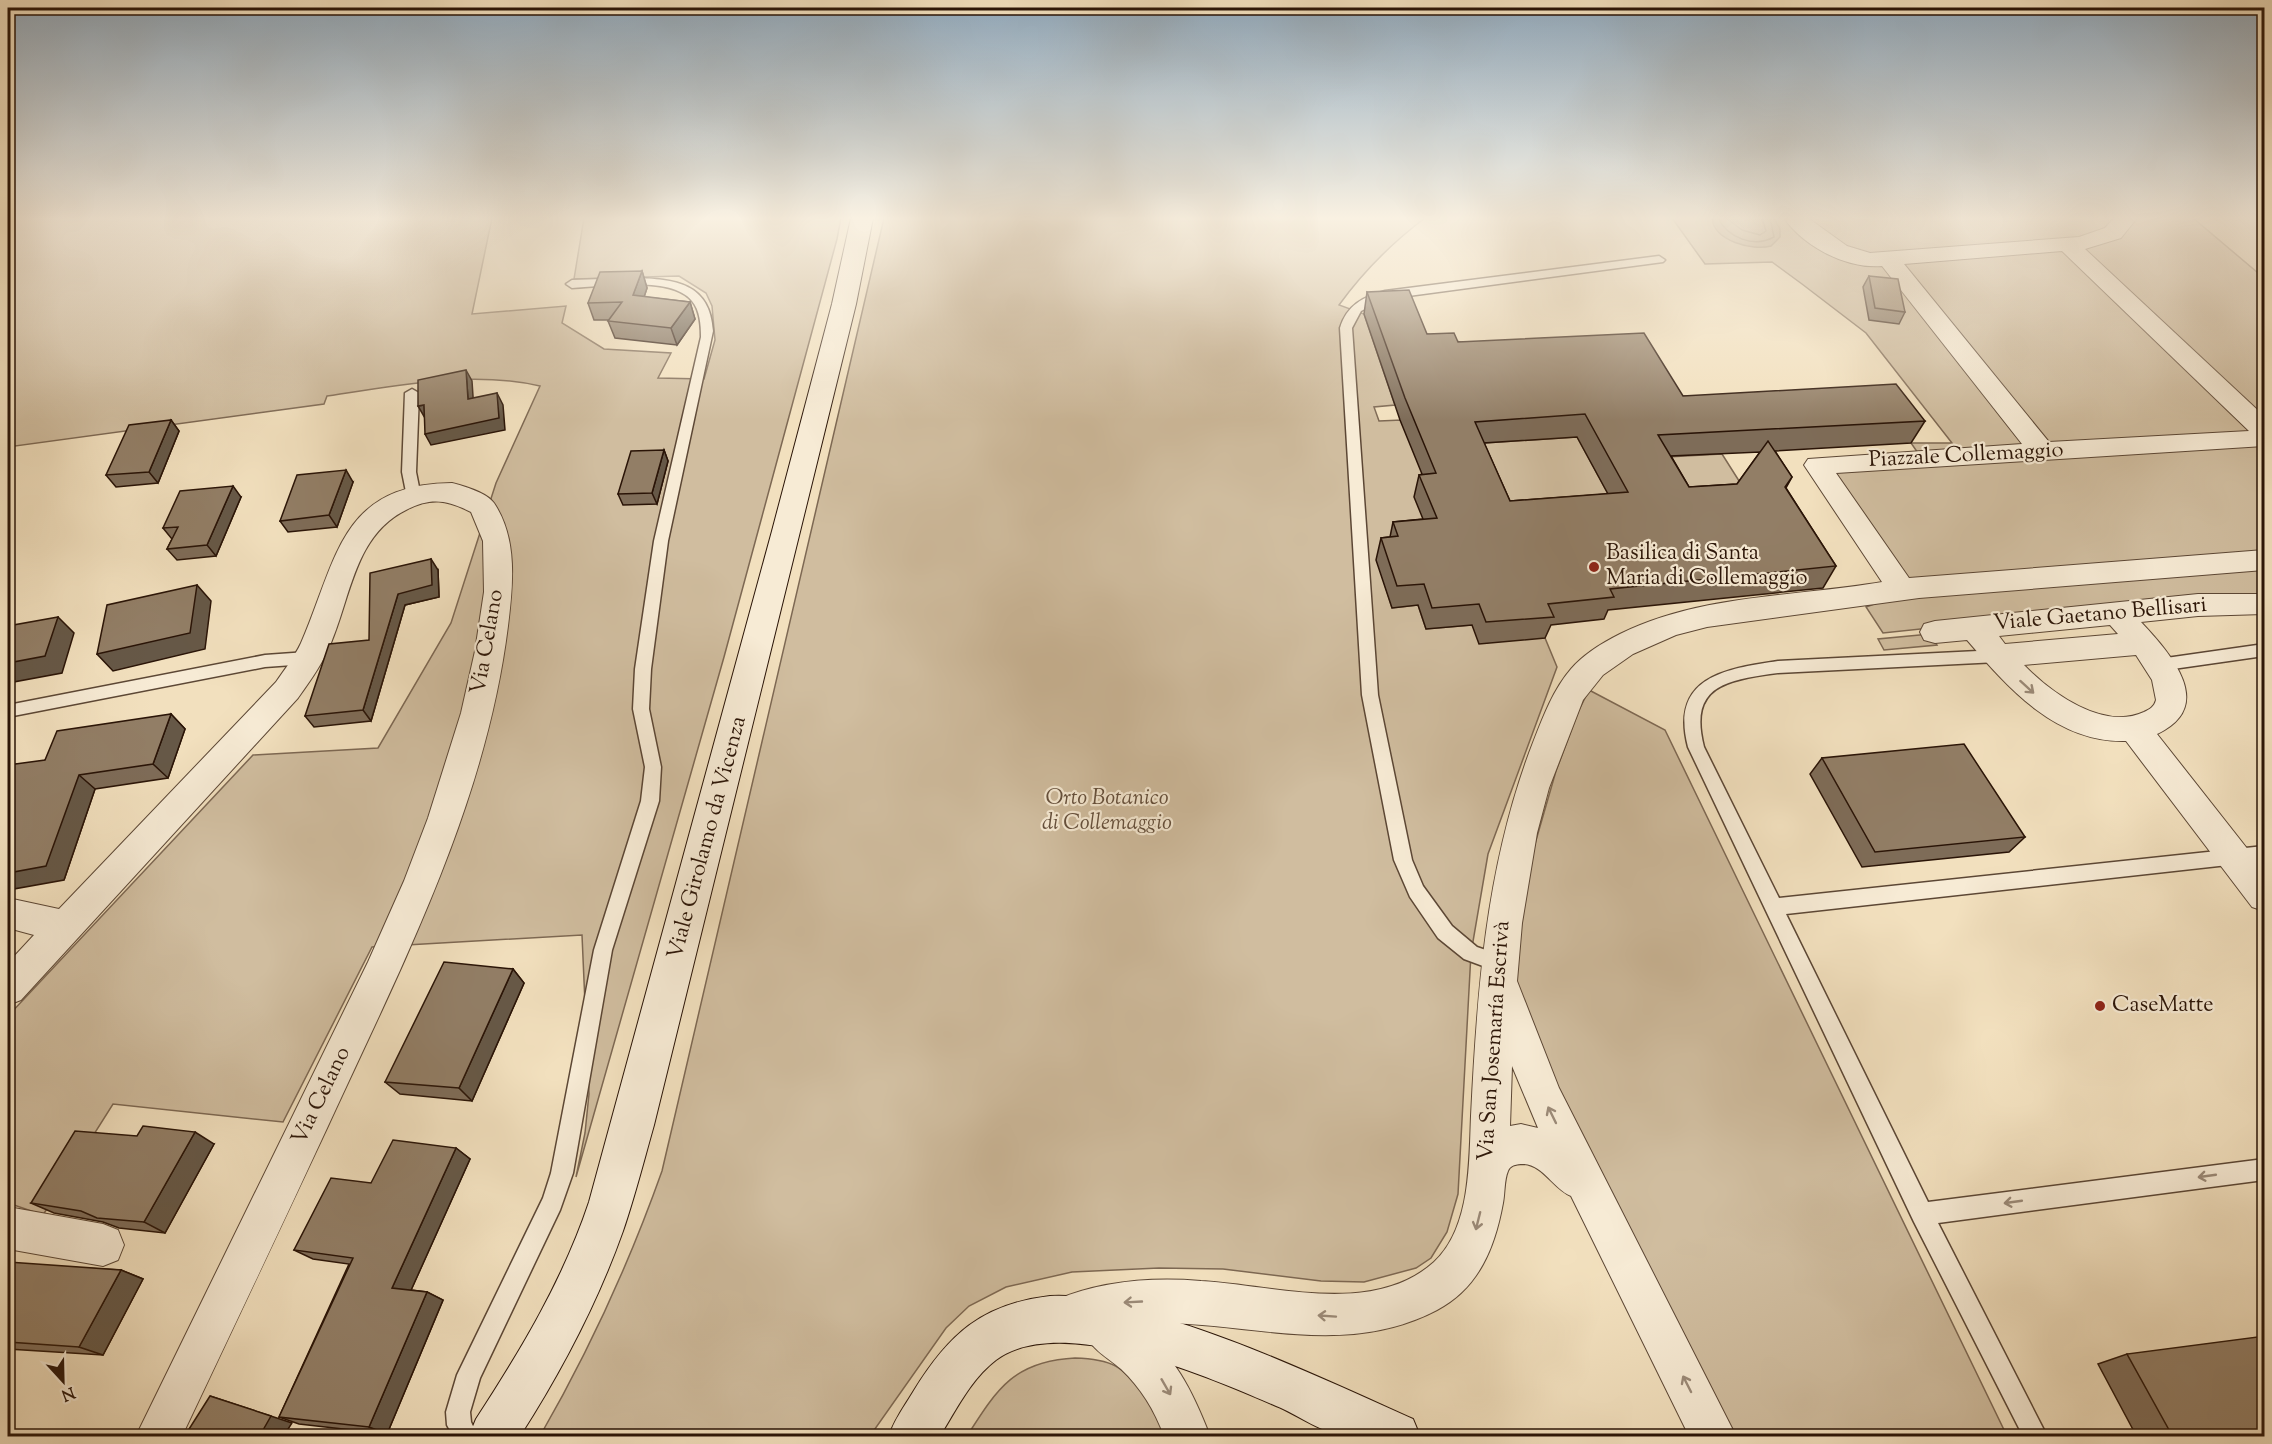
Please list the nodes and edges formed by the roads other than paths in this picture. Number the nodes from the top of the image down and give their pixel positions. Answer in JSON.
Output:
{"nodes":[{"id":1,"x":667,"y":285,"type":"edge"},
{"id":2,"x":848,"y":285,"type":"edge"},
{"id":3,"x":1460,"y":285,"type":"edge"},
{"id":4,"x":1909,"y":285,"type":"edge"},
{"id":5,"x":2111,"y":285,"type":"edge"},
{"id":6,"x":412,"y":393,"type":"dead end"},
{"id":7,"x":2265,"y":430,"type":"edge"},
{"id":8,"x":2265,"y":438,"type":"edge"},
{"id":9,"x":2042,"y":452,"type":"junction"},
{"id":10,"x":414,"y":497,"type":"junction"},
{"id":11,"x":2265,"y":560,"type":"edge"},
{"id":12,"x":1902,"y":590,"type":"junction"},
{"id":13,"x":2265,"y":604,"type":"edge"},
{"id":14,"x":2117,"y":613,"type":"junction"},
{"id":15,"x":1974,"y":628,"type":"junction"},
{"id":16,"x":1935,"y":632,"type":"dead end"},
{"id":17,"x":2265,"y":650,"type":"edge"},
{"id":18,"x":2151,"y":654,"type":"junction"},
{"id":19,"x":1998,"y":656,"type":"junction"},
{"id":20,"x":307,"y":658,"type":"junction"},
{"id":21,"x":8,"y":711,"type":"edge"},
{"id":22,"x":2134,"y":728,"type":"junction"},
{"id":23,"x":2249,"y":855,"type":"edge"},
{"id":24,"x":2265,"y":896,"type":"edge"},
{"id":25,"x":1773,"y":907,"type":"junction"},
{"id":26,"x":8,"y":913,"type":"edge"},
{"id":27,"x":66,"y":927,"type":"junction"},
{"id":28,"x":1498,"y":967,"type":"junction"},
{"id":29,"x":8,"y":988,"type":"edge"},
{"id":30,"x":1487,"y":1164,"type":"junction"},
{"id":31,"x":2265,"y":1168,"type":"edge"},
{"id":32,"x":1596,"y":1205,"type":"junction"},
{"id":33,"x":1922,"y":1214,"type":"junction"},
{"id":34,"x":8,"y":1228,"type":"edge"},
{"id":35,"x":103,"y":1245,"type":"dead end"},
{"id":36,"x":1077,"y":1320,"type":"junction"},
{"id":37,"x":159,"y":1437,"type":"edge"},
{"id":38,"x":466,"y":1437,"type":"edge"},
{"id":39,"x":493,"y":1437,"type":"edge"},
{"id":40,"x":913,"y":1437,"type":"edge"},
{"id":41,"x":1187,"y":1437,"type":"edge"},
{"id":42,"x":1396,"y":1437,"type":"edge"},
{"id":43,"x":1713,"y":1437,"type":"edge"},
{"id":44,"x":2036,"y":1437,"type":"edge"}],
"edges":[{"from":1,"to":38,"type":"lane"},
{"from":2,"to":39,"type":"main road","name":"Viale Girolamo da Vicenza"},
{"from":3,"to":28,"type":"lane"},
{"from":4,"to":9,"type":"street"},
{"from":5,"to":7,"type":"street"},
{"from":6,"to":10,"type":"lane"},
{"from":8,"to":9,"type":"street","name":"Piazzale Collemaggio"},
{"from":9,"to":12,"type":"street","name":"Piazzale Collemaggio"},
{"from":10,"to":20,"type":"street","name":"Via Celano"},
{"from":10,"to":37,"type":"street","name":"Via Celano"},
{"from":11,"to":12,"type":"street"},
{"from":12,"to":28,"type":"street","name":"Via San Josemaría Escrivà"},
{"from":13,"to":14,"type":"street","name":"Viale Gaetano Bellisari"},
{"from":14,"to":15,"type":"street","name":"Viale Gaetano Bellisari"},
{"from":14,"to":18,"type":"street"},
{"from":15,"to":16,"type":"street","name":"Viale Gaetano Bellisari"},
{"from":15,"to":19,"type":"street"},
{"from":17,"to":18,"type":"lane"},
{"from":18,"to":19,"type":"street"},
{"from":18,"to":22,"type":"street"},
{"from":19,"to":22,"type":"street","one_way":true},
{"from":19,"to":25,"type":"lane"},
{"from":20,"to":21,"type":"lane"},
{"from":20,"to":27,"type":"street","name":"Via Celano"},
{"from":22,"to":23,"type":"street"},
{"from":23,"to":24,"type":"street"},
{"from":23,"to":25,"type":"lane"},
{"from":25,"to":33,"type":"lane"},
{"from":26,"to":27,"type":"street"},
{"from":27,"to":29,"type":"street","name":"Via Celano"},
{"from":28,"to":30,"type":"street","name":"Via San Josemaría Escrivà"},
{"from":32,"to":28,"type":"street","one_way":true},
{"from":30,"to":32,"type":"street"},
{"from":30,"to":36,"type":"street","name":"Via San Josemaría Escrivà","one_way":true},
{"from":31,"to":33,"type":"lane","one_way":true},
{"from":43,"to":32,"type":"street","one_way":true},
{"from":33,"to":44,"type":"lane"},
{"from":34,"to":35,"type":"street"},
{"from":36,"to":40,"type":"main road"},
{"from":36,"to":41,"type":"street","one_way":true},
{"from":36,"to":42,"type":"main road"}]}
